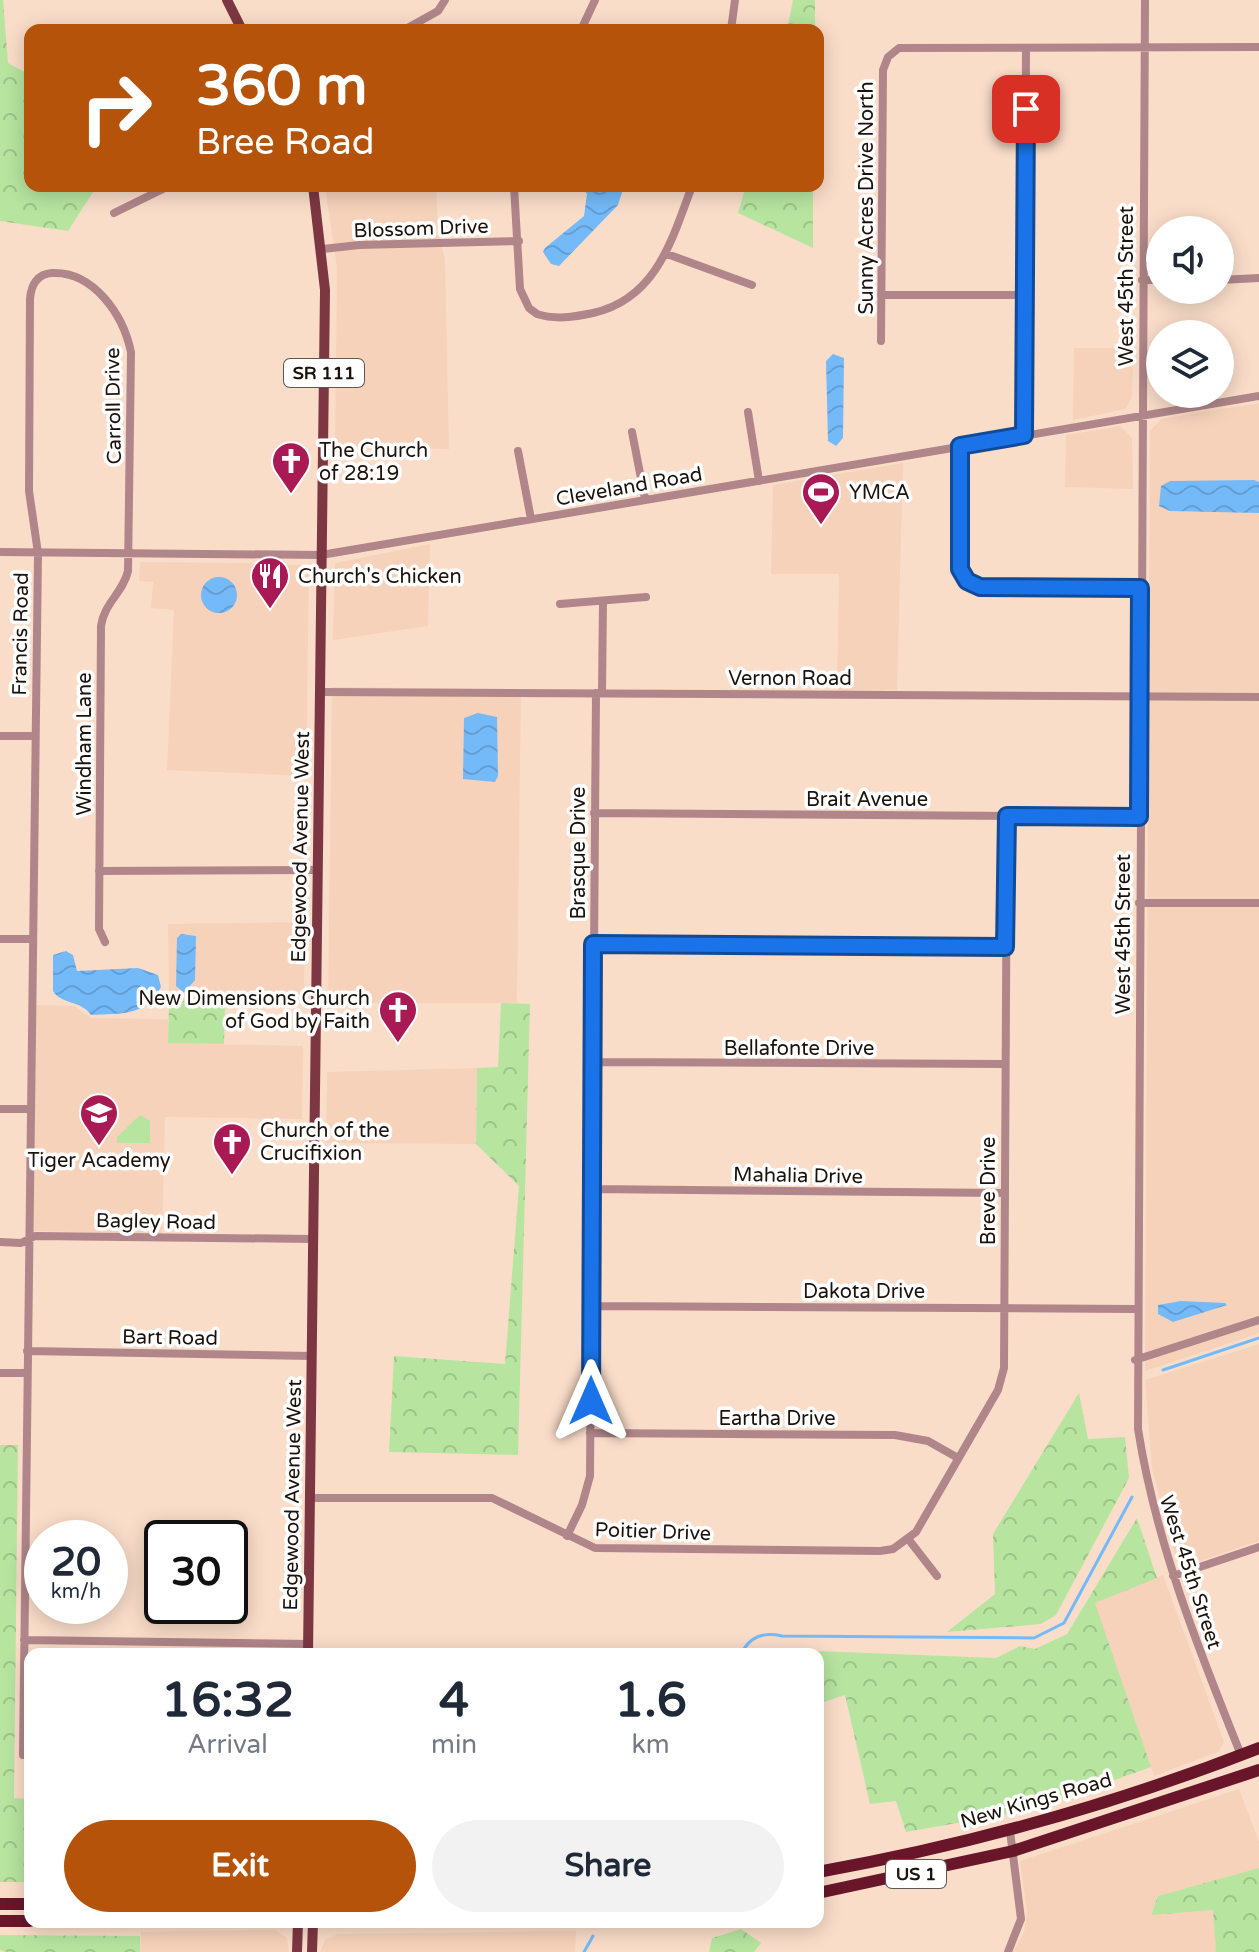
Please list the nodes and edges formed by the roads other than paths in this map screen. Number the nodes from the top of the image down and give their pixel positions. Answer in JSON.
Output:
{"nodes":[{"id":1,"x":227,"y":0,"type":"edge"},
{"id":2,"x":445,"y":0,"type":"edge"},
{"id":3,"x":595,"y":0,"type":"edge"},
{"id":4,"x":735,"y":0,"type":"edge"},
{"id":5,"x":1145,"y":0,"type":"edge"},
{"id":6,"x":239,"y":24,"type":"edge"},
{"id":7,"x":415,"y":24,"type":"edge"},
{"id":8,"x":584,"y":24,"type":"edge"},
{"id":9,"x":732,"y":24,"type":"edge"},
{"id":10,"x":1142,"y":46,"type":"junction"},
{"id":11,"x":1259,"y":47,"type":"edge"},
{"id":12,"x":1026,"y":48,"type":"junction"},
{"id":13,"x":157,"y":192,"type":"edge"},
{"id":14,"x":314,"y":192,"type":"edge"},
{"id":15,"x":515,"y":192,"type":"edge"},
{"id":16,"x":690,"y":192,"type":"edge"},
{"id":17,"x":114,"y":213,"type":"dead end"},
{"id":18,"x":519,"y":241,"type":"junction"},
{"id":19,"x":323,"y":249,"type":"junction"},
{"id":20,"x":667,"y":254,"type":"junction"},
{"id":21,"x":1259,"y":278,"type":"edge"},
{"id":22,"x":1234,"y":279,"type":"edge"},
{"id":23,"x":1142,"y":280,"type":"junction"},
{"id":24,"x":1146,"y":280,"type":"edge"},
{"id":25,"x":34,"y":283,"type":"joint"},
{"id":26,"x":752,"y":285,"type":"dead end"},
{"id":27,"x":881,"y":295,"type":"junction"},
{"id":28,"x":1024,"y":295,"type":"junction"},
{"id":29,"x":881,"y":341,"type":"dead end"},
{"id":30,"x":1259,"y":396,"type":"edge"},
{"id":31,"x":748,"y":412,"type":"dead end"},
{"id":32,"x":1142,"y":415,"type":"junction"},
{"id":33,"x":632,"y":432,"type":"dead end"},
{"id":34,"x":1024,"y":435,"type":"junction"},
{"id":35,"x":960,"y":446,"type":"junction"},
{"id":36,"x":518,"y":451,"type":"dead end"},
{"id":37,"x":759,"y":481,"type":"junction"},
{"id":38,"x":645,"y":499,"type":"junction"},
{"id":39,"x":531,"y":519,"type":"junction"},
{"id":40,"x":0,"y":552,"type":"edge"},
{"id":41,"x":38,"y":553,"type":"junction"},
{"id":42,"x":129,"y":553,"type":"junction"},
{"id":43,"x":321,"y":555,"type":"junction"},
{"id":44,"x":1140,"y":588,"type":"junction"},
{"id":45,"x":646,"y":597,"type":"dead end"},
{"id":46,"x":603,"y":601,"type":"junction"},
{"id":47,"x":560,"y":604,"type":"dead end"},
{"id":48,"x":320,"y":692,"type":"junction"},
{"id":49,"x":599,"y":693,"type":"junction"},
{"id":50,"x":1140,"y":696,"type":"junction"},
{"id":51,"x":1259,"y":697,"type":"edge"},
{"id":52,"x":0,"y":736,"type":"edge"},
{"id":53,"x":34,"y":736,"type":"junction"},
{"id":54,"x":594,"y":813,"type":"junction"},
{"id":55,"x":1007,"y":816,"type":"junction"},
{"id":56,"x":1139,"y":817,"type":"junction"},
{"id":57,"x":317,"y":870,"type":"junction"},
{"id":58,"x":99,"y":871,"type":"junction"},
{"id":59,"x":1139,"y":903,"type":"junction"},
{"id":60,"x":1259,"y":903,"type":"edge"},
{"id":61,"x":0,"y":939,"type":"edge"},
{"id":62,"x":33,"y":939,"type":"junction"},
{"id":63,"x":105,"y":942,"type":"dead end"},
{"id":64,"x":593,"y":944,"type":"junction"},
{"id":65,"x":1005,"y":947,"type":"junction"},
{"id":66,"x":593,"y":1062,"type":"junction"},
{"id":67,"x":1005,"y":1064,"type":"junction"},
{"id":68,"x":0,"y":1109,"type":"edge"},
{"id":69,"x":31,"y":1109,"type":"junction"},
{"id":70,"x":592,"y":1189,"type":"junction"},
{"id":71,"x":1003,"y":1193,"type":"junction"},
{"id":72,"x":29,"y":1239,"type":"junction"},
{"id":73,"x":313,"y":1239,"type":"junction"},
{"id":74,"x":0,"y":1242,"type":"edge"},
{"id":75,"x":591,"y":1306,"type":"junction"},
{"id":76,"x":1004,"y":1308,"type":"junction"},
{"id":77,"x":1136,"y":1309,"type":"junction"},
{"id":78,"x":1259,"y":1320,"type":"edge"},
{"id":79,"x":27,"y":1351,"type":"junction"},
{"id":80,"x":312,"y":1356,"type":"junction"},
{"id":81,"x":1135,"y":1360,"type":"junction"},
{"id":82,"x":0,"y":1373,"type":"edge"},
{"id":83,"x":27,"y":1373,"type":"junction"},
{"id":84,"x":590,"y":1433,"type":"junction"},
{"id":85,"x":958,"y":1458,"type":"junction"},
{"id":86,"x":310,"y":1498,"type":"junction"},
{"id":87,"x":567,"y":1536,"type":"junction"},
{"id":88,"x":909,"y":1540,"type":"junction"},
{"id":89,"x":1259,"y":1547,"type":"edge"},
{"id":90,"x":937,"y":1576,"type":"dead end"},
{"id":91,"x":1173,"y":1576,"type":"junction"},
{"id":92,"x":24,"y":1640,"type":"junction"},
{"id":93,"x":24,"y":1648,"type":"edge"},
{"id":94,"x":276,"y":1648,"type":"edge"},
{"id":95,"x":308,"y":1648,"type":"edge"},
{"id":96,"x":1259,"y":1748,"type":"edge"},
{"id":97,"x":1241,"y":1755,"type":"junction"},
{"id":98,"x":1259,"y":1762,"type":"edge"},
{"id":99,"x":1259,"y":1770,"type":"edge"},
{"id":100,"x":1215,"y":1785,"type":"junction"},
{"id":101,"x":1010,"y":1831,"type":"junction"},
{"id":102,"x":1013,"y":1851,"type":"junction"},
{"id":103,"x":824,"y":1871,"type":"edge"},
{"id":104,"x":824,"y":1892,"type":"edge"},
{"id":105,"x":0,"y":1904,"type":"edge"},
{"id":106,"x":24,"y":1904,"type":"edge"},
{"id":107,"x":0,"y":1921,"type":"edge"},
{"id":108,"x":24,"y":1921,"type":"edge"},
{"id":109,"x":298,"y":1928,"type":"edge"},
{"id":110,"x":315,"y":1928,"type":"edge"},
{"id":111,"x":297,"y":1952,"type":"edge"},
{"id":112,"x":312,"y":1952,"type":"edge"},
{"id":113,"x":1008,"y":1952,"type":"edge"}],
"edges":[{"from":1,"to":6,"type":"main road"},
{"from":2,"to":7,"type":"street"},
{"from":3,"to":8,"type":"street"},
{"from":4,"to":9,"type":"street"},
{"from":5,"to":10,"type":"street","name":"West 45th Street"},
{"from":10,"to":11,"type":"street"},
{"from":10,"to":12,"type":"street"},
{"from":10,"to":23,"type":"street","name":"West 45th Street"},
{"from":12,"to":27,"type":"street","name":"Sunny Acres Drive North"},
{"from":12,"to":28,"type":"street"},
{"from":13,"to":17,"type":"street"},
{"from":14,"to":19,"type":"main road","name":"Edgewood Avenue West","number":"SR 111"},
{"from":15,"to":18,"type":"street"},
{"from":16,"to":20,"type":"street"},
{"from":18,"to":19,"type":"street","name":"Blossom Drive"},
{"from":18,"to":20,"type":"street"},
{"from":19,"to":43,"type":"main road","name":"Edgewood Avenue West","number":"SR 111"},
{"from":20,"to":26,"type":"street"},
{"from":21,"to":22,"type":"street"},
{"from":23,"to":24,"type":"street"},
{"from":23,"to":32,"type":"street","name":"West 45th Street"},
{"from":25,"to":41,"type":"street","name":"Francis Road"},
{"from":25,"to":42,"type":"street","name":"Carroll Drive"},
{"from":27,"to":28,"type":"street"},
{"from":27,"to":29,"type":"street","name":"Sunny Acres Drive North"},
{"from":28,"to":34,"type":"street"},
{"from":30,"to":32,"type":"street","name":"Cleveland Road"},
{"from":31,"to":37,"type":"street"},
{"from":32,"to":34,"type":"street","name":"Cleveland Road"},
{"from":32,"to":44,"type":"street","name":"West 45th Street"},
{"from":33,"to":38,"type":"street"},
{"from":34,"to":35,"type":"street","name":"Cleveland Road"},
{"from":35,"to":37,"type":"street","name":"Cleveland Road"},
{"from":35,"to":44,"type":"street"},
{"from":36,"to":39,"type":"street"},
{"from":37,"to":38,"type":"street","name":"Cleveland Road"},
{"from":38,"to":39,"type":"street","name":"Cleveland Road"},
{"from":39,"to":43,"type":"street","name":"Cleveland Road"},
{"from":40,"to":41,"type":"street","name":"Cleveland Road"},
{"from":41,"to":42,"type":"street","name":"Cleveland Road"},
{"from":41,"to":53,"type":"street","name":"Francis Road"},
{"from":42,"to":43,"type":"street","name":"Cleveland Road"},
{"from":42,"to":58,"type":"street","name":"Windham Lane"},
{"from":43,"to":48,"type":"main road","name":"Edgewood Avenue West","number":"SR 111"},
{"from":44,"to":50,"type":"street","name":"West 45th Street"},
{"from":45,"to":46,"type":"street"},
{"from":46,"to":47,"type":"street"},
{"from":46,"to":49,"type":"street","name":"Brasque Drive"},
{"from":48,"to":49,"type":"street","name":"Vernon Road"},
{"from":48,"to":57,"type":"main road","name":"Edgewood Avenue West","number":"SR 111"},
{"from":49,"to":50,"type":"street","name":"Vernon Road"},
{"from":49,"to":54,"type":"street","name":"Brasque Drive"},
{"from":50,"to":51,"type":"street","name":"Vernon Road"},
{"from":50,"to":56,"type":"street","name":"West 45th Street"},
{"from":52,"to":53,"type":"street"},
{"from":53,"to":62,"type":"street","name":"Francis Road"},
{"from":54,"to":55,"type":"street","name":"Brait Avenue"},
{"from":54,"to":64,"type":"street","name":"Brasque Drive"},
{"from":55,"to":56,"type":"street","name":"Brait Avenue"},
{"from":55,"to":65,"type":"street","name":"Breve Drive"},
{"from":56,"to":59,"type":"street","name":"West 45th Street"},
{"from":57,"to":58,"type":"street"},
{"from":57,"to":73,"type":"main road","name":"Edgewood Avenue West","number":"SR 111"},
{"from":58,"to":63,"type":"street","name":"Windham Lane"},
{"from":59,"to":60,"type":"street"},
{"from":59,"to":77,"type":"street","name":"West 45th Street"},
{"from":61,"to":62,"type":"street"},
{"from":62,"to":69,"type":"street","name":"Francis Road"},
{"from":64,"to":65,"type":"street"},
{"from":64,"to":66,"type":"street","name":"Brasque Drive"},
{"from":65,"to":67,"type":"street","name":"Breve Drive"},
{"from":66,"to":67,"type":"street","name":"Bellafonte Drive"},
{"from":66,"to":70,"type":"street","name":"Brasque Drive"},
{"from":67,"to":71,"type":"street","name":"Breve Drive"},
{"from":68,"to":69,"type":"street"},
{"from":69,"to":72,"type":"street","name":"Francis Road"},
{"from":70,"to":71,"type":"street","name":"Mahalia Drive"},
{"from":70,"to":75,"type":"street","name":"Brasque Drive"},
{"from":71,"to":76,"type":"street","name":"Breve Drive"},
{"from":72,"to":73,"type":"street","name":"Bagley Road"},
{"from":72,"to":74,"type":"street","name":"Bagley Road"},
{"from":72,"to":79,"type":"street","name":"Francis Road"},
{"from":73,"to":80,"type":"main road","name":"Edgewood Avenue West","number":"SR 111"},
{"from":75,"to":76,"type":"street","name":"Dakota Drive"},
{"from":75,"to":84,"type":"street","name":"Brasque Drive"},
{"from":76,"to":77,"type":"street","name":"Dakota Drive"},
{"from":76,"to":85,"type":"street","name":"Breve Drive"},
{"from":77,"to":81,"type":"street","name":"West 45th Street"},
{"from":78,"to":81,"type":"street"},
{"from":79,"to":80,"type":"street","name":"Bart Road"},
{"from":79,"to":83,"type":"street","name":"Francis Road"},
{"from":80,"to":86,"type":"main road","name":"Edgewood Avenue West","number":"SR 111"},
{"from":81,"to":91,"type":"street","name":"West 45th Street"},
{"from":82,"to":83,"type":"street"},
{"from":83,"to":92,"type":"street","name":"Francis Road"},
{"from":84,"to":85,"type":"street","name":"Eartha Drive"},
{"from":84,"to":87,"type":"street","name":"Brasque Drive"},
{"from":85,"to":88,"type":"street","name":"Breve Drive"},
{"from":86,"to":87,"type":"street","name":"Poitier Drive"},
{"from":86,"to":95,"type":"main road","name":"Edgewood Avenue West","number":"SR 111"},
{"from":87,"to":88,"type":"street","name":"Poitier Drive"},
{"from":88,"to":90,"type":"street"},
{"from":89,"to":91,"type":"street"},
{"from":91,"to":97,"type":"street","name":"West 45th Street"},
{"from":92,"to":93,"type":"street","name":"Francis Road"},
{"from":92,"to":94,"type":"street"},
{"from":96,"to":97,"type":"highway","name":"New Kings Road","number":"US 1"},
{"from":97,"to":98,"type":"highway"},
{"from":97,"to":100,"type":"highway"},
{"from":97,"to":101,"type":"highway","name":"New Kings Road","number":"US 1"},
{"from":99,"to":100,"type":"highway","name":"New Kings Road","number":"US 1"},
{"from":100,"to":102,"type":"highway","name":"New Kings Road","number":"US 1"},
{"from":101,"to":102,"type":"street"},
{"from":101,"to":103,"type":"highway","name":"New Kings Road","number":"US 1"},
{"from":102,"to":104,"type":"highway","name":"New Kings Road","number":"US 1"},
{"from":102,"to":113,"type":"street"},
{"from":105,"to":106,"type":"highway"},
{"from":107,"to":108,"type":"highway"},
{"from":109,"to":111,"type":"main road"},
{"from":110,"to":112,"type":"main road"}]}
